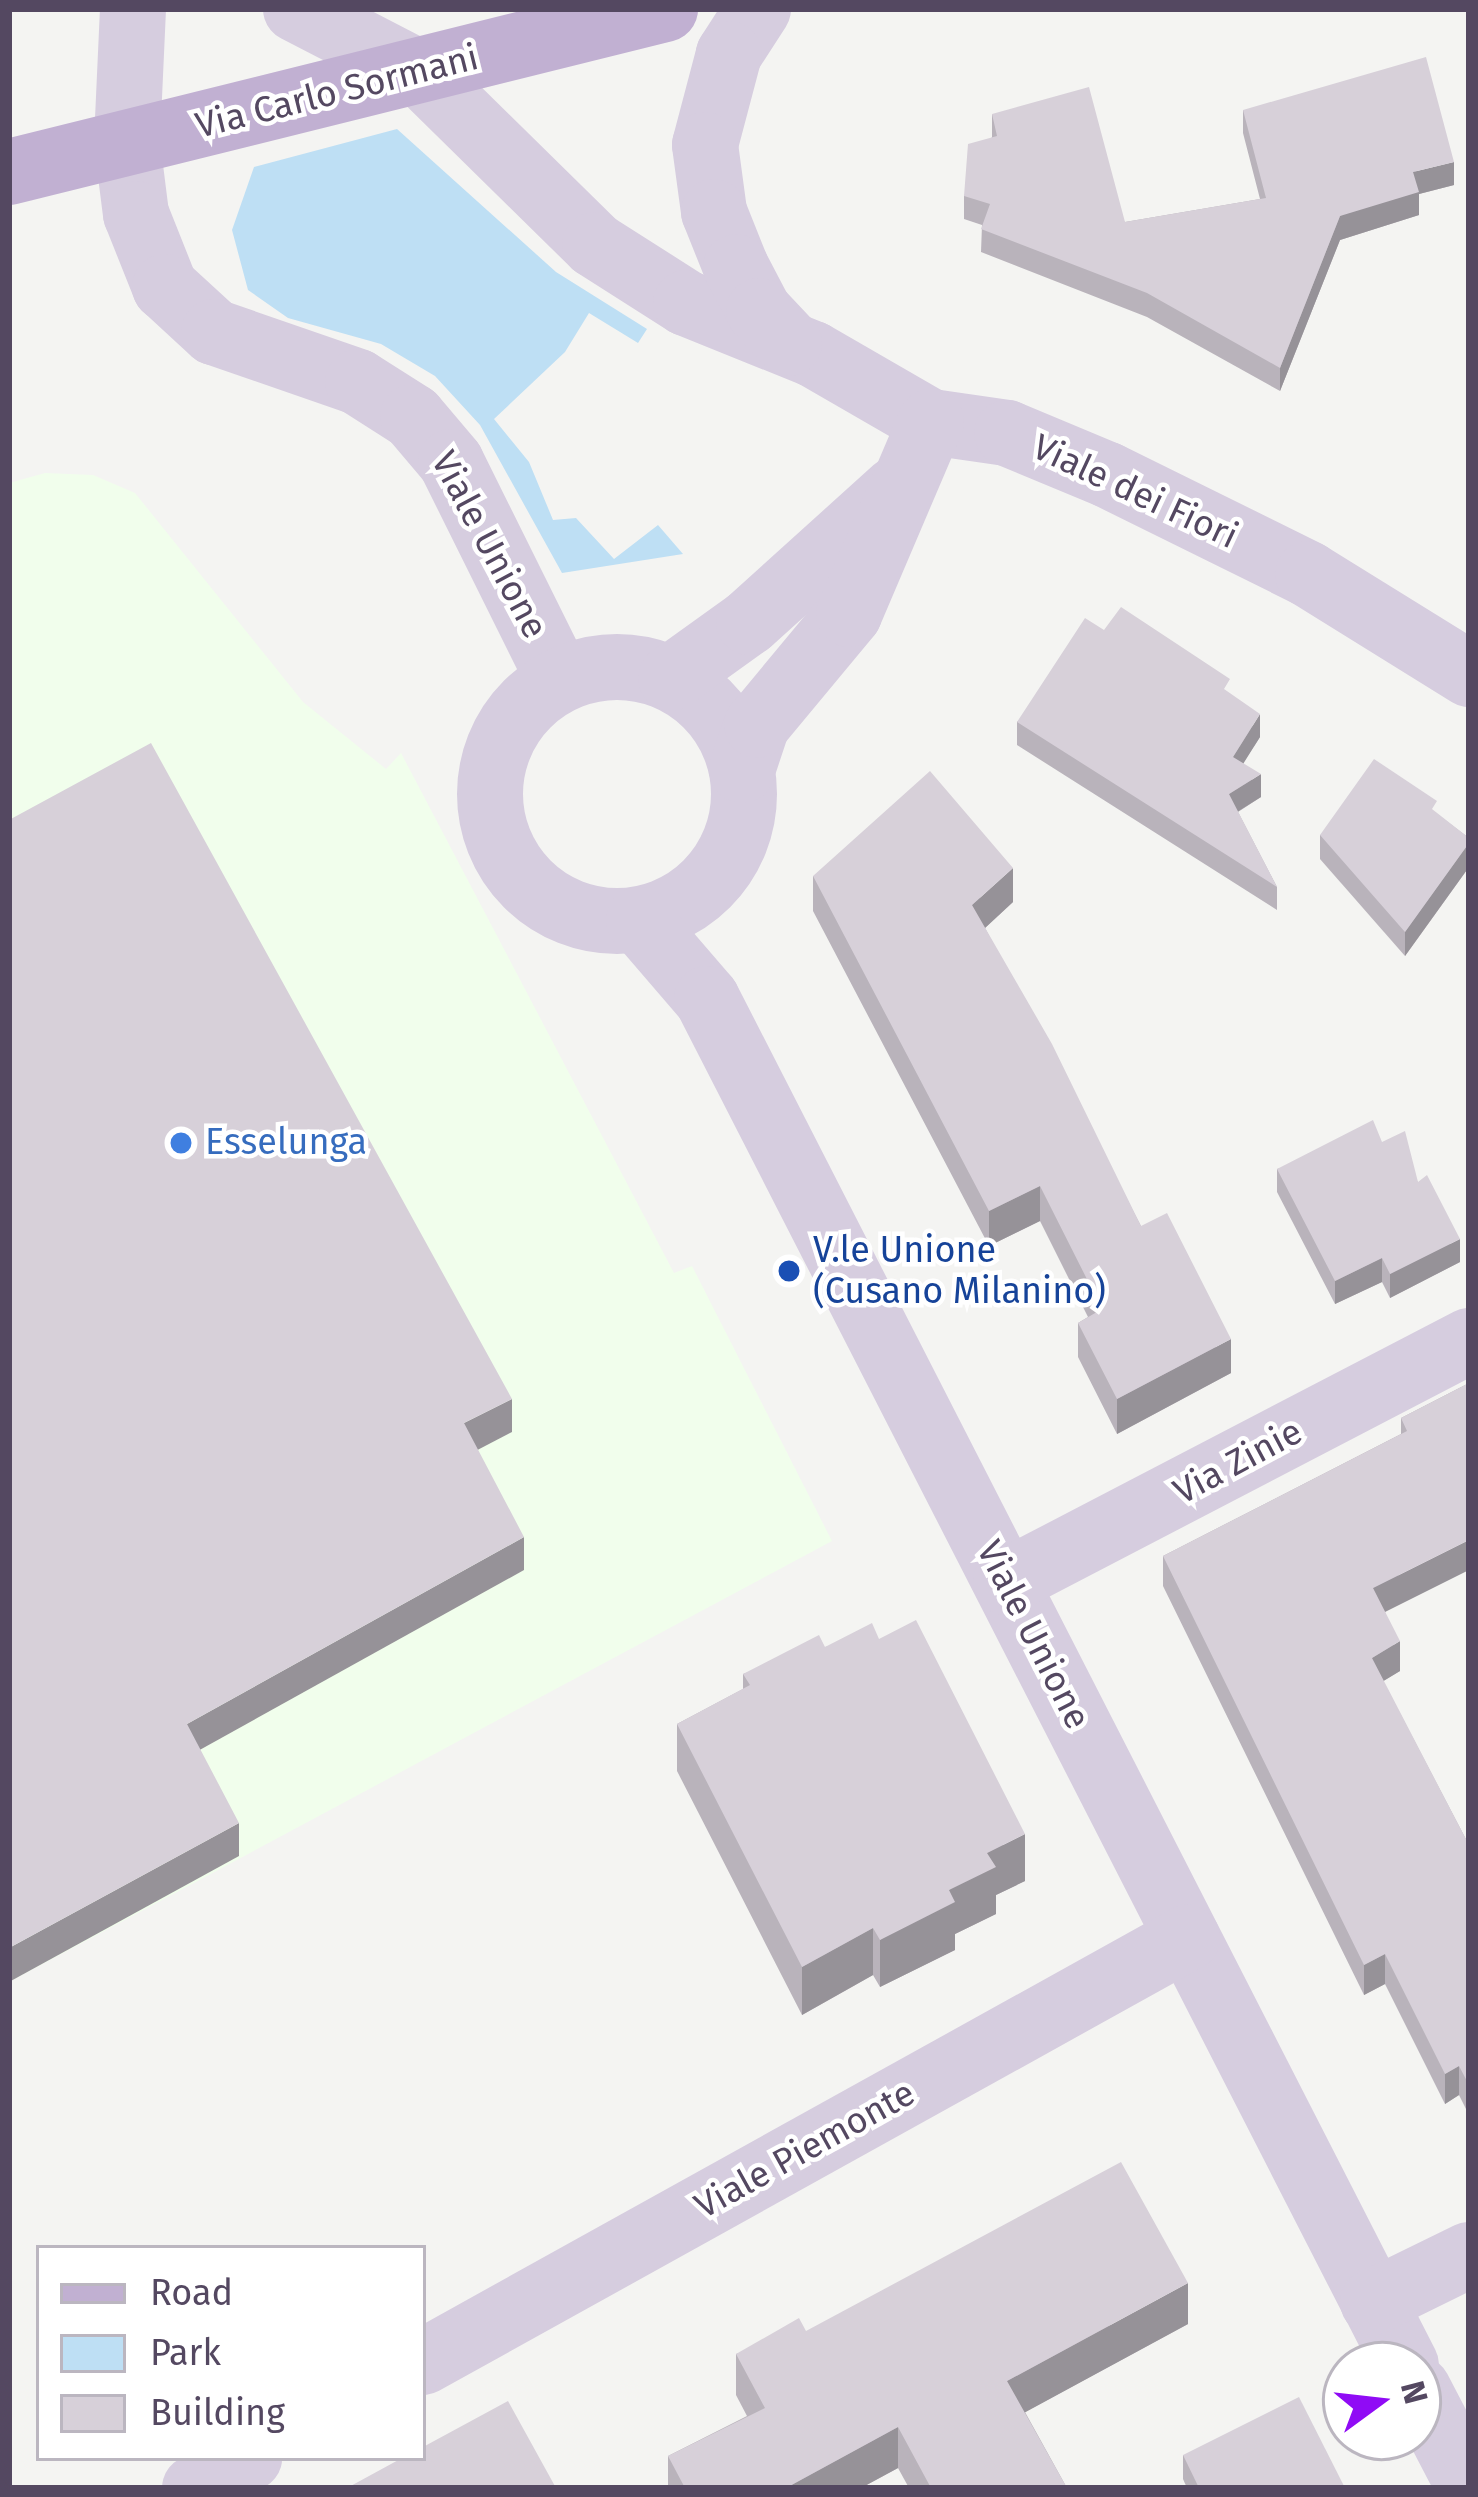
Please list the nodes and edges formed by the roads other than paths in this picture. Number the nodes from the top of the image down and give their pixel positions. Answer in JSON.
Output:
{"nodes":[{"id":1,"x":133,"y":9,"type":"edge"},
{"id":2,"x":296,"y":9,"type":"edge"},
{"id":3,"x":665,"y":9,"type":"edge"},
{"id":4,"x":758,"y":9,"type":"edge"},
{"id":5,"x":420,"y":73,"type":"junction"},
{"id":6,"x":127,"y":143,"type":"junction"},
{"id":7,"x":9,"y":172,"type":"edge"},
{"id":8,"x":789,"y":343,"type":"junction"},
{"id":9,"x":931,"y":422,"type":"junction"},
{"id":10,"x":903,"y":483,"type":"junction"},
{"id":11,"x":1469,"y":674,"type":"edge"},
{"id":12,"x":671,"y":678,"type":"junction"},
{"id":13,"x":559,"y":680,"type":"junction"},
{"id":14,"x":742,"y":770,"type":"junction"},
{"id":15,"x":639,"y":920,"type":"junction"},
{"id":16,"x":1469,"y":1341,"type":"edge"},
{"id":17,"x":1006,"y":1582,"type":"junction"},
{"id":18,"x":1187,"y":1938,"type":"junction"},
{"id":19,"x":1469,"y":2255,"type":"edge"},
{"id":20,"x":1373,"y":2302,"type":"junction"},
{"id":21,"x":1393,"y":2341,"type":"edge"},
{"id":22,"x":426,"y":2360,"type":"edge"},
{"id":23,"x":1442,"y":2435,"type":"edge"},
{"id":24,"x":244,"y":2461,"type":"edge"},
{"id":25,"x":1469,"y":2487,"type":"edge"},
{"id":26,"x":195,"y":2488,"type":"edge"}],
"edges":[{"from":1,"to":6,"type":"street","name":"Viale Unione"},
{"from":2,"to":5,"type":"street","name":"Viale dei Fiori"},
{"from":3,"to":5,"type":"main road","name":"Via Carlo Sormani"},
{"from":4,"to":8,"type":"street","name":"Viale dei Fiori"},
{"from":5,"to":6,"type":"main road","name":"Via Carlo Sormani"},
{"from":5,"to":8,"type":"street","name":"Viale dei Fiori"},
{"from":6,"to":7,"type":"main road","name":"Via Carlo Sormani"},
{"from":6,"to":13,"type":"street","name":"Viale Unione"},
{"from":8,"to":9,"type":"street","name":"Viale dei Fiori"},
{"from":9,"to":10,"type":"street"},
{"from":9,"to":11,"type":"street","name":"Viale dei Fiori"},
{"from":10,"to":12,"type":"street"},
{"from":10,"to":14,"type":"street"},
{"from":12,"to":13,"type":"street","name":"Viale Unione"},
{"from":12,"to":14,"type":"street","name":"Viale Unione"},
{"from":13,"to":15,"type":"street","name":"Viale Unione"},
{"from":14,"to":15,"type":"street","name":"Viale Unione"},
{"from":15,"to":17,"type":"street","name":"Viale Unione"},
{"from":16,"to":17,"type":"street","name":"Via Zinie"},
{"from":17,"to":18,"type":"street","name":"Viale Unione"},
{"from":18,"to":20,"type":"street","name":"Viale Unione"},
{"from":18,"to":22,"type":"street","name":"Viale Piemonte"},
{"from":19,"to":20,"type":"street"},
{"from":20,"to":21,"type":"street","name":"Viale Unione"},
{"from":23,"to":25,"type":"street"},
{"from":24,"to":26,"type":"street"}]}
